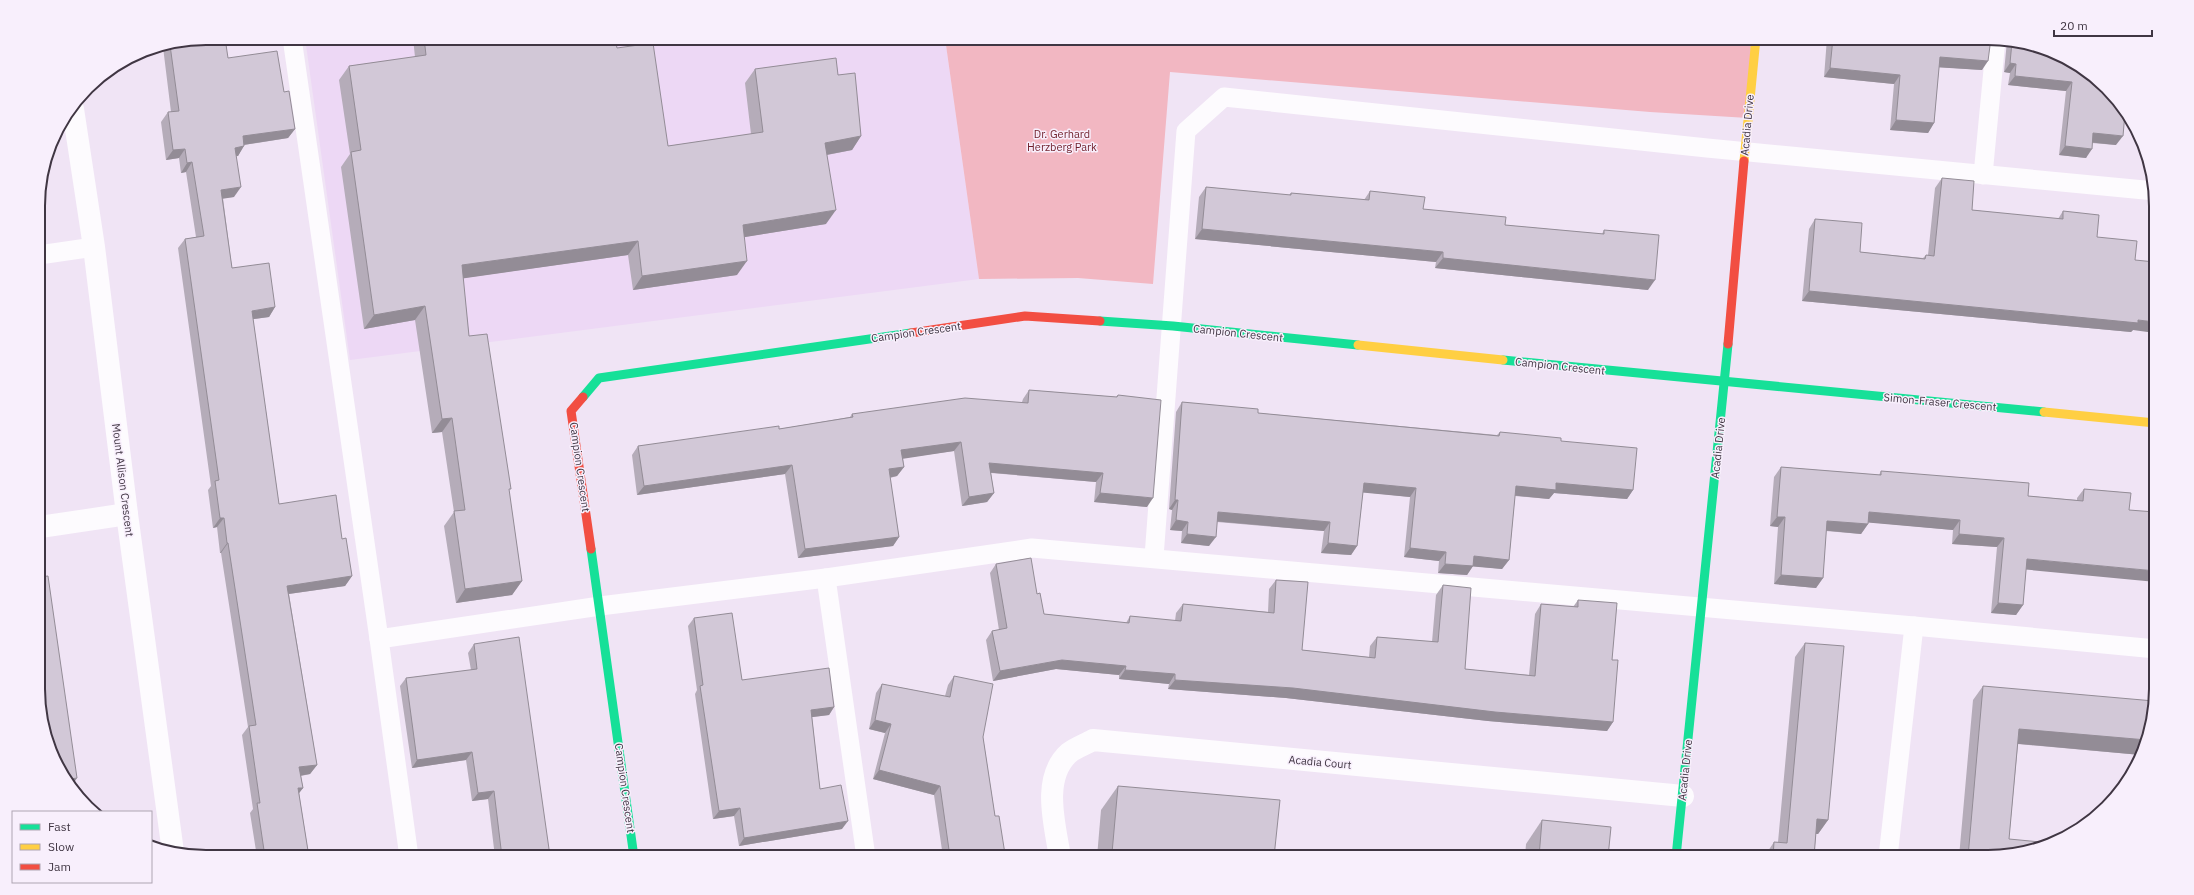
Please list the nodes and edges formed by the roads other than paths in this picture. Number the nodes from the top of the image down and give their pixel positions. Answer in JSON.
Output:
{"nodes":[{"id":1,"x":293,"y":45,"type":"edge"},
{"id":2,"x":1755,"y":45,"type":"edge"},
{"id":3,"x":1995,"y":45,"type":"edge"},
{"id":4,"x":74,"y":114,"type":"edge"},
{"id":5,"x":1745,"y":152,"type":"junction"},
{"id":6,"x":1983,"y":175,"type":"junction"},
{"id":7,"x":2149,"y":190,"type":"edge"},
{"id":8,"x":94,"y":247,"type":"junction"},
{"id":9,"x":45,"y":254,"type":"edge"},
{"id":10,"x":1172,"y":326,"type":"junction"},
{"id":11,"x":1725,"y":382,"type":"junction"},
{"id":12,"x":2149,"y":421,"type":"edge"},
{"id":13,"x":127,"y":514,"type":"junction"},
{"id":14,"x":45,"y":526,"type":"edge"},
{"id":15,"x":1154,"y":557,"type":"junction"},
{"id":16,"x":826,"y":578,"type":"junction"},
{"id":17,"x":600,"y":606,"type":"junction"},
{"id":18,"x":1702,"y":607,"type":"junction"},
{"id":19,"x":1914,"y":626,"type":"junction"},
{"id":20,"x":379,"y":639,"type":"junction"},
{"id":21,"x":2149,"y":648,"type":"edge"},
{"id":22,"x":1683,"y":796,"type":"junction"},
{"id":23,"x":172,"y":847,"type":"edge"},
{"id":24,"x":408,"y":850,"type":"edge"},
{"id":25,"x":633,"y":850,"type":"edge"},
{"id":26,"x":865,"y":850,"type":"edge"},
{"id":27,"x":1059,"y":850,"type":"edge"},
{"id":28,"x":1677,"y":850,"type":"edge"},
{"id":29,"x":1889,"y":850,"type":"edge"}],
"edges":[{"from":1,"to":20,"type":"lane"},
{"from":2,"to":5,"type":"street","name":"Acadia Drive"},
{"from":3,"to":6,"type":"lane"},
{"from":4,"to":8,"type":"street","name":"Mount Allison Crescent"},
{"from":5,"to":6,"type":"lane"},
{"from":5,"to":10,"type":"lane"},
{"from":5,"to":11,"type":"street","name":"Acadia Drive"},
{"from":6,"to":7,"type":"lane"},
{"from":8,"to":9,"type":"lane"},
{"from":8,"to":13,"type":"street","name":"Mount Allison Crescent"},
{"from":10,"to":11,"type":"street","name":"Campion Crescent"},
{"from":10,"to":15,"type":"lane"},
{"from":10,"to":17,"type":"street","name":"Campion Crescent"},
{"from":11,"to":12,"type":"street","name":"Simon-Fraser Crescent"},
{"from":11,"to":18,"type":"street","name":"Acadia Drive"},
{"from":13,"to":14,"type":"street"},
{"from":13,"to":23,"type":"street","name":"Mount Allison Crescent"},
{"from":15,"to":16,"type":"lane"},
{"from":15,"to":18,"type":"lane"},
{"from":16,"to":17,"type":"lane"},
{"from":16,"to":26,"type":"lane"},
{"from":17,"to":20,"type":"lane"},
{"from":17,"to":25,"type":"street","name":"Campion Crescent"},
{"from":18,"to":19,"type":"lane"},
{"from":18,"to":22,"type":"street","name":"Acadia Drive"},
{"from":19,"to":21,"type":"lane"},
{"from":19,"to":29,"type":"lane"},
{"from":20,"to":24,"type":"lane"},
{"from":22,"to":27,"type":"street","name":"Acadia Court"},
{"from":22,"to":28,"type":"street","name":"Acadia Drive"}]}
